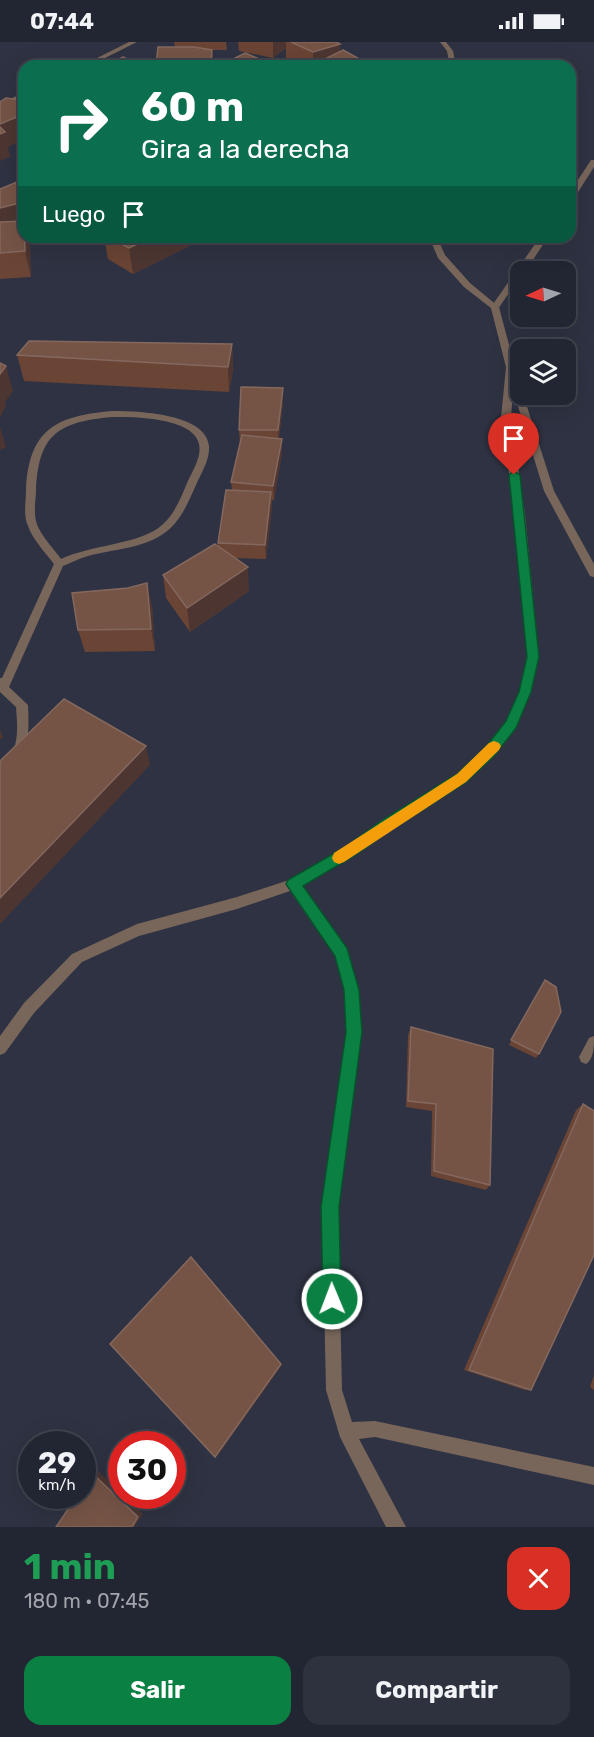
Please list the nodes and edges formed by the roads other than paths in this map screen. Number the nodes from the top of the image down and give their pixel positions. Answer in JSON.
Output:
{"nodes":[{"id":1,"x":134,"y":42,"type":"edge"},
{"id":2,"x":443,"y":42,"type":"edge"},
{"id":3,"x":96,"y":60,"type":"edge"},
{"id":4,"x":452,"y":60,"type":"edge"},
{"id":5,"x":18,"y":98,"type":"edge"},
{"id":6,"x":0,"y":106,"type":"edge"},
{"id":7,"x":594,"y":162,"type":"edge"},
{"id":8,"x":576,"y":189,"type":"edge"},
{"id":9,"x":436,"y":243,"type":"edge"},
{"id":10,"x":540,"y":243,"type":"edge"},
{"id":11,"x":528,"y":261,"type":"edge"},
{"id":12,"x":510,"y":287,"type":"edge"},
{"id":13,"x":495,"y":307,"type":"junction"},
{"id":14,"x":510,"y":367,"type":"joint"},
{"id":15,"x":522,"y":405,"type":"edge"},
{"id":16,"x":59,"y":564,"type":"junction"},
{"id":17,"x":594,"y":573,"type":"edge"},
{"id":18,"x":2,"y":684,"type":"edge"},
{"id":19,"x":0,"y":776,"type":"edge"},
{"id":20,"x":293,"y":884,"type":"junction"},
{"id":21,"x":594,"y":1043,"type":"edge"},
{"id":22,"x":0,"y":1048,"type":"edge"},
{"id":23,"x":586,"y":1057,"type":"dead end"},
{"id":24,"x":346,"y":1431,"type":"junction"},
{"id":25,"x":594,"y":1476,"type":"edge"},
{"id":26,"x":397,"y":1527,"type":"edge"}],
"edges":[{"from":1,"to":3,"type":"street"},
{"from":2,"to":4,"type":"street"},
{"from":5,"to":6,"type":"street"},
{"from":7,"to":8,"type":"street"},
{"from":9,"to":13,"type":"street"},
{"from":10,"to":11,"type":"street"},
{"from":12,"to":13,"type":"street"},
{"from":13,"to":14,"type":"street"},
{"from":14,"to":20,"type":"street"},
{"from":15,"to":17,"type":"street"},
{"from":16,"to":16,"type":"street"},
{"from":16,"to":18,"type":"street"},
{"from":18,"to":19,"type":"street"},
{"from":20,"to":22,"type":"street"},
{"from":20,"to":24,"type":"street"},
{"from":21,"to":23,"type":"street"},
{"from":24,"to":25,"type":"street"},
{"from":24,"to":26,"type":"street"}]}
